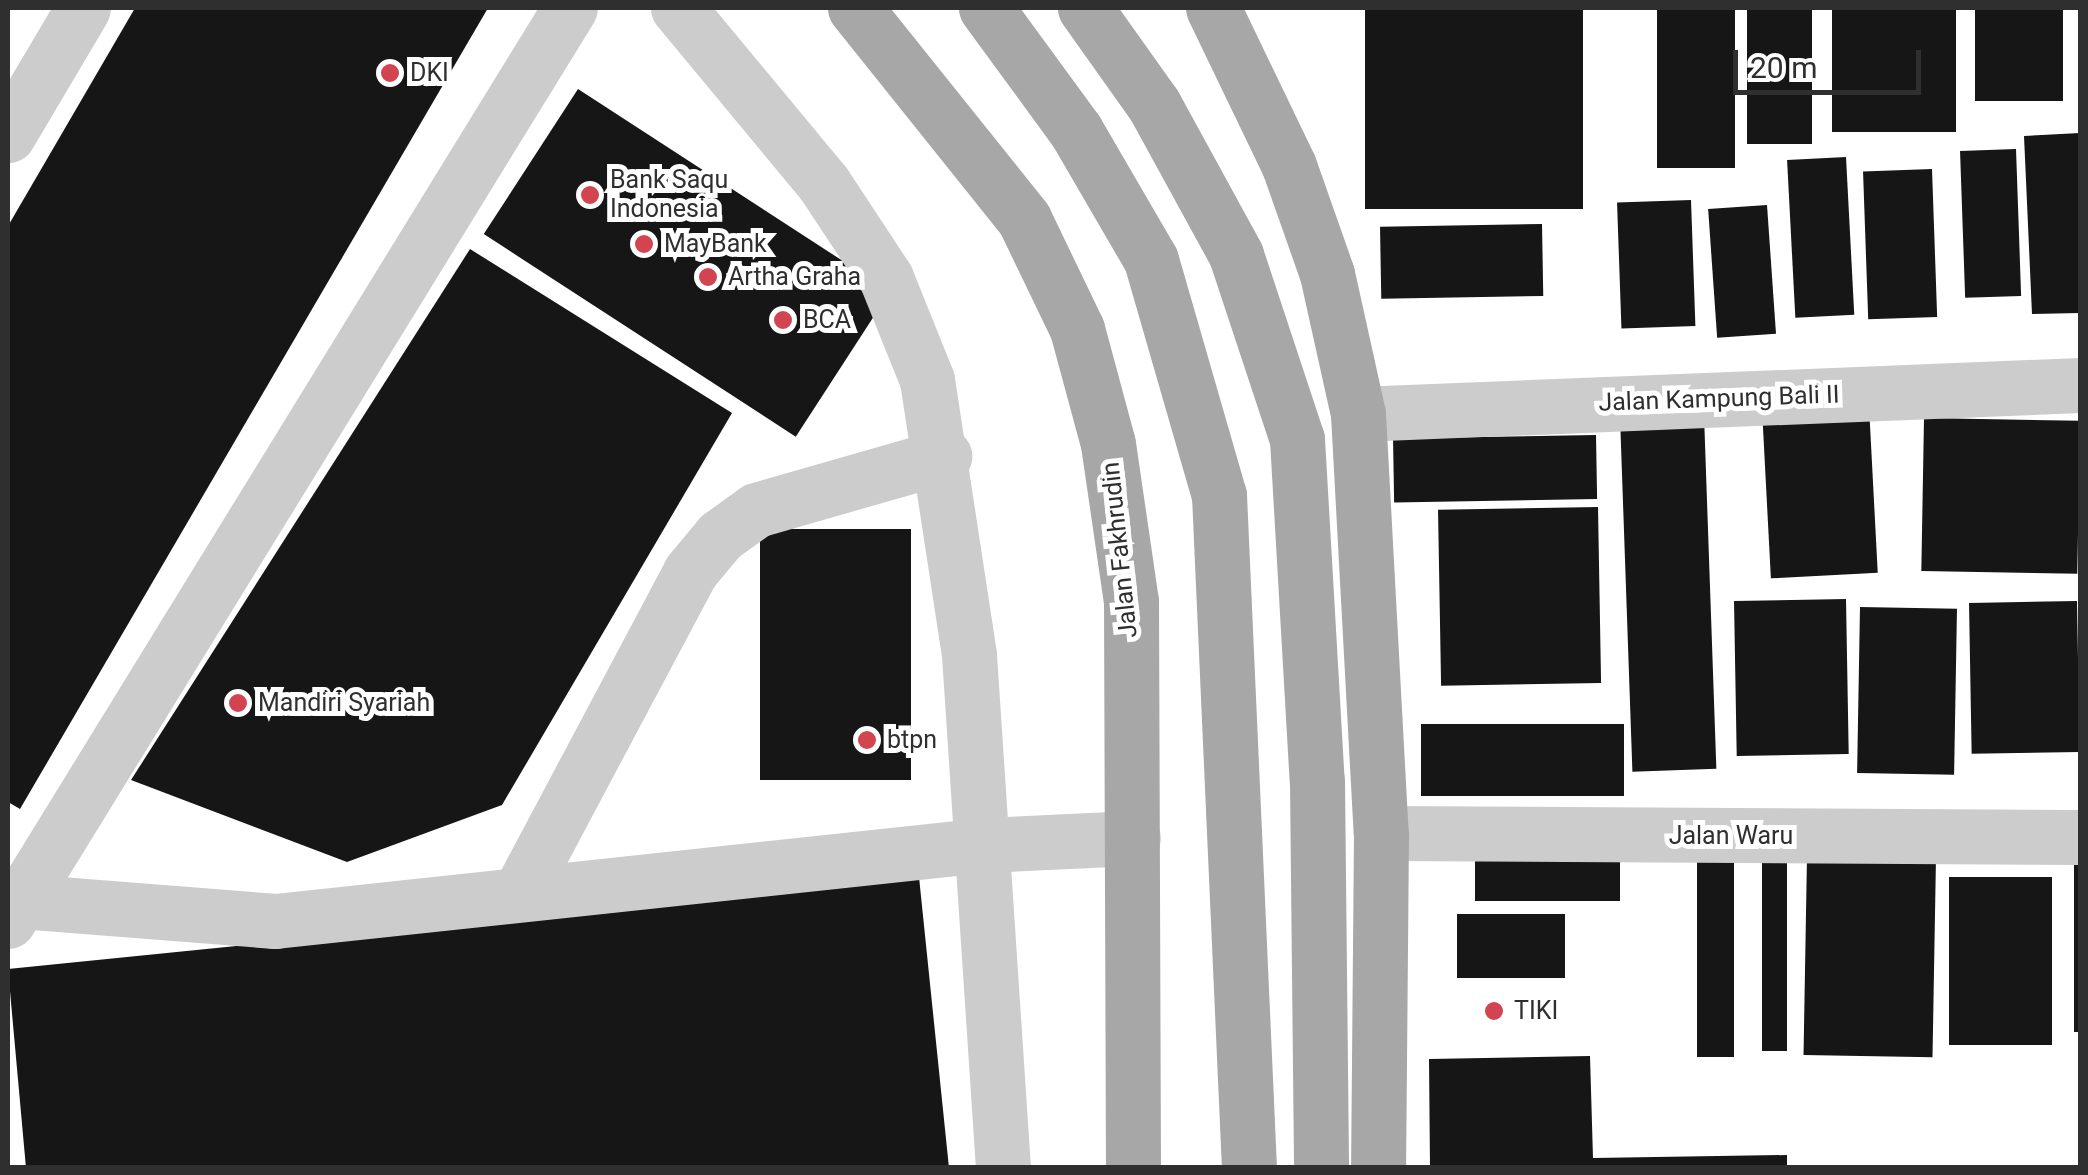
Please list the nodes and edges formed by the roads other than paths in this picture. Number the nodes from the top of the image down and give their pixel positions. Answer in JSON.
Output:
{"nodes":[{"id":1,"x":82,"y":8,"type":"edge"},
{"id":2,"x":570,"y":8,"type":"edge"},
{"id":3,"x":678,"y":8,"type":"edge"},
{"id":4,"x":855,"y":8,"type":"edge"},
{"id":5,"x":986,"y":8,"type":"edge"},
{"id":6,"x":1085,"y":8,"type":"edge"},
{"id":7,"x":1213,"y":8,"type":"edge"},
{"id":8,"x":8,"y":135,"type":"edge"},
{"id":9,"x":2080,"y":385,"type":"edge"},
{"id":10,"x":1358,"y":414,"type":"junction"},
{"id":11,"x":944,"y":456,"type":"junction"},
{"id":12,"x":1381,"y":833,"type":"junction"},
{"id":13,"x":2080,"y":837,"type":"edge"},
{"id":14,"x":1133,"y":838,"type":"junction"},
{"id":15,"x":984,"y":846,"type":"junction"},
{"id":16,"x":519,"y":894,"type":"junction"},
{"id":17,"x":12,"y":905,"type":"edge"},
{"id":18,"x":1004,"y":1168,"type":"edge"},
{"id":19,"x":1133,"y":1168,"type":"edge"},
{"id":20,"x":1249,"y":1168,"type":"edge"},
{"id":21,"x":1321,"y":1168,"type":"edge"},
{"id":22,"x":1378,"y":1168,"type":"edge"}],
"edges":[{"from":1,"to":8,"type":"street"},
{"from":2,"to":17,"type":"street"},
{"from":3,"to":11,"type":"street"},
{"from":4,"to":14,"type":"main road","name":"Jalan Fakhrudin"},
{"from":5,"to":20,"type":"main road"},
{"from":6,"to":21,"type":"main road"},
{"from":7,"to":10,"type":"main road"},
{"from":9,"to":10,"type":"street","name":"Jalan Kampung Bali II"},
{"from":10,"to":12,"type":"main road"},
{"from":11,"to":15,"type":"street"},
{"from":11,"to":16,"type":"street"},
{"from":12,"to":13,"type":"street","name":"Jalan Waru"},
{"from":12,"to":22,"type":"main road"},
{"from":14,"to":15,"type":"street"},
{"from":14,"to":19,"type":"main road","name":"Jalan Fakhrudin"},
{"from":15,"to":16,"type":"street"},
{"from":15,"to":18,"type":"street"},
{"from":16,"to":17,"type":"street"}]}
